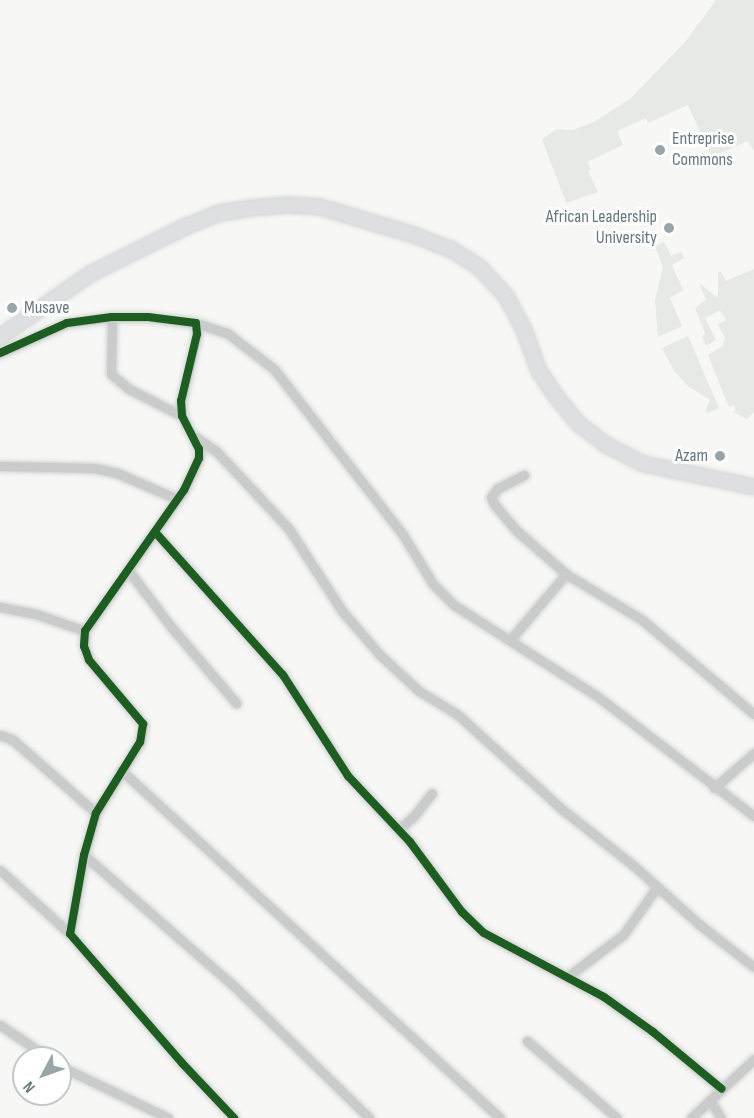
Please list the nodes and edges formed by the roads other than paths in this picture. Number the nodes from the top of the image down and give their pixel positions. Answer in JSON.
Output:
{"nodes":[{"id":1,"x":112,"y":317,"type":"junction"},
{"id":2,"x":196,"y":323,"type":"junction"},
{"id":3,"x":0,"y":337,"type":"edge"},
{"id":4,"x":0,"y":353,"type":"edge"},
{"id":5,"x":182,"y":416,"type":"junction"},
{"id":6,"x":193,"y":435,"type":"junction"},
{"id":7,"x":0,"y":466,"type":"edge"},
{"id":8,"x":524,"y":475,"type":"dead end"},
{"id":9,"x":754,"y":487,"type":"edge"},
{"id":10,"x":177,"y":499,"type":"junction"},
{"id":11,"x":155,"y":532,"type":"junction"},
{"id":12,"x":128,"y":570,"type":"junction"},
{"id":13,"x":566,"y":573,"type":"junction"},
{"id":14,"x":0,"y":607,"type":"edge"},
{"id":15,"x":85,"y":631,"type":"junction"},
{"id":16,"x":510,"y":640,"type":"junction"},
{"id":17,"x":236,"y":703,"type":"dead end"},
{"id":18,"x":754,"y":714,"type":"edge"},
{"id":19,"x":0,"y":735,"type":"edge"},
{"id":20,"x":754,"y":753,"type":"edge"},
{"id":21,"x":121,"y":770,"type":"junction"},
{"id":22,"x":714,"y":788,"type":"junction"},
{"id":23,"x":432,"y":793,"type":"dead end"},
{"id":24,"x":96,"y":813,"type":"junction"},
{"id":25,"x":754,"y":816,"type":"edge"},
{"id":26,"x":399,"y":829,"type":"junction"},
{"id":27,"x":84,"y":855,"type":"junction"},
{"id":28,"x":0,"y":870,"type":"edge"},
{"id":29,"x":657,"y":887,"type":"junction"},
{"id":30,"x":70,"y":934,"type":"junction"},
{"id":31,"x":754,"y":967,"type":"edge"},
{"id":32,"x":567,"y":977,"type":"junction"},
{"id":33,"x":0,"y":1025,"type":"edge"},
{"id":34,"x":527,"y":1041,"type":"dead end"},
{"id":35,"x":31,"y":1046,"type":"edge"},
{"id":36,"x":754,"y":1059,"type":"edge"},
{"id":37,"x":72,"y":1072,"type":"edge"},
{"id":38,"x":722,"y":1089,"type":"junction"},
{"id":39,"x":710,"y":1100,"type":"junction"},
{"id":40,"x":168,"y":1118,"type":"edge"},
{"id":41,"x":234,"y":1118,"type":"edge"},
{"id":42,"x":369,"y":1118,"type":"edge"},
{"id":43,"x":500,"y":1118,"type":"edge"},
{"id":44,"x":617,"y":1118,"type":"edge"},
{"id":45,"x":691,"y":1118,"type":"edge"},
{"id":46,"x":721,"y":1118,"type":"edge"}],
"edges":[{"from":1,"to":2,"type":"street"},
{"from":1,"to":4,"type":"street"},
{"from":1,"to":5,"type":"street"},
{"from":2,"to":5,"type":"street"},
{"from":2,"to":16,"type":"street"},
{"from":3,"to":9,"type":"main road"},
{"from":5,"to":6,"type":"street"},
{"from":6,"to":10,"type":"street"},
{"from":6,"to":29,"type":"street"},
{"from":7,"to":10,"type":"street"},
{"from":8,"to":13,"type":"street"},
{"from":10,"to":11,"type":"street"},
{"from":11,"to":12,"type":"street"},
{"from":11,"to":26,"type":"street"},
{"from":12,"to":15,"type":"street"},
{"from":12,"to":17,"type":"street"},
{"from":13,"to":16,"type":"street"},
{"from":13,"to":18,"type":"street"},
{"from":14,"to":15,"type":"street"},
{"from":15,"to":21,"type":"street"},
{"from":16,"to":22,"type":"street"},
{"from":19,"to":24,"type":"street"},
{"from":20,"to":22,"type":"street"},
{"from":21,"to":24,"type":"street"},
{"from":21,"to":43,"type":"street"},
{"from":22,"to":25,"type":"street"},
{"from":23,"to":26,"type":"street"},
{"from":24,"to":27,"type":"street"},
{"from":26,"to":32,"type":"street"},
{"from":27,"to":30,"type":"street"},
{"from":27,"to":42,"type":"street"},
{"from":28,"to":30,"type":"street"},
{"from":29,"to":31,"type":"street"},
{"from":29,"to":32,"type":"street"},
{"from":30,"to":41,"type":"street"},
{"from":32,"to":38,"type":"street"},
{"from":33,"to":35,"type":"street"},
{"from":34,"to":44,"type":"street"},
{"from":36,"to":38,"type":"street"},
{"from":37,"to":40,"type":"street"},
{"from":38,"to":39,"type":"street"},
{"from":39,"to":45,"type":"street"},
{"from":39,"to":46,"type":"street"}]}
